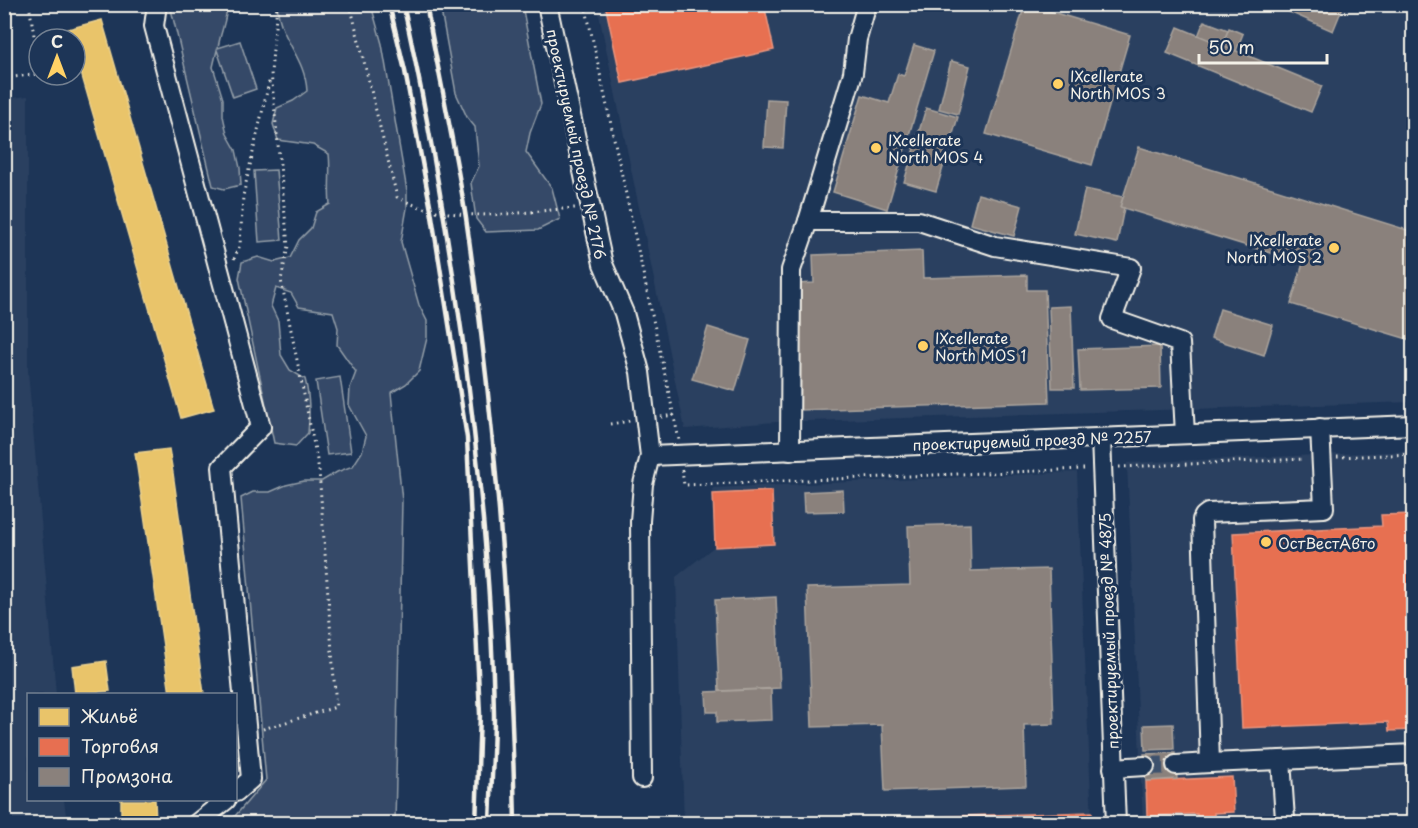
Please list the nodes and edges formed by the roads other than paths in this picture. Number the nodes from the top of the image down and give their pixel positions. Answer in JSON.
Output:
{"nodes":[{"id":1,"x":157,"y":4,"type":"edge"},
{"id":2,"x":547,"y":4,"type":"edge"},
{"id":3,"x":867,"y":4,"type":"edge"},
{"id":4,"x":808,"y":221,"type":"junction"},
{"id":5,"x":1413,"y":424,"type":"edge"},
{"id":6,"x":1320,"y":428,"type":"junction"},
{"id":7,"x":1185,"y":434,"type":"junction"},
{"id":8,"x":1101,"y":438,"type":"junction"},
{"id":9,"x":790,"y":450,"type":"junction"},
{"id":10,"x":650,"y":456,"type":"junction"},
{"id":11,"x":1413,"y":754,"type":"edge"},
{"id":12,"x":1281,"y":760,"type":"junction"},
{"id":13,"x":1210,"y":763,"type":"junction"},
{"id":14,"x":1176,"y":765,"type":"tunnel mouth"},
{"id":15,"x":1145,"y":766,"type":"tunnel mouth"},
{"id":16,"x":1113,"y":768,"type":"junction"},
{"id":17,"x":642,"y":778,"type":"dead end"},
{"id":18,"x":237,"y":791,"type":"edge"},
{"id":19,"x":225,"y":801,"type":"edge"},
{"id":20,"x":196,"y":824,"type":"edge"},
{"id":21,"x":1116,"y":824,"type":"edge"},
{"id":22,"x":1283,"y":824,"type":"edge"}],
"edges":[{"from":1,"to":18,"type":"street"},
{"from":2,"to":10,"type":"street","name":"проектируемый проезд № 2176"},
{"from":3,"to":4,"type":"street"},
{"from":4,"to":7,"type":"street"},
{"from":4,"to":9,"type":"street"},
{"from":5,"to":6,"type":"street","name":"проектируемый проезд № 2257"},
{"from":6,"to":7,"type":"street","name":"проектируемый проезд № 2257"},
{"from":6,"to":13,"type":"street"},
{"from":7,"to":8,"type":"street","name":"проектируемый проезд № 2257"},
{"from":8,"to":9,"type":"street","name":"проектируемый проезд № 2257"},
{"from":8,"to":16,"type":"street","name":"проектируемый проезд № 4875"},
{"from":9,"to":10,"type":"street","name":"проектируемый проезд № 2257"},
{"from":10,"to":17,"type":"street"},
{"from":11,"to":12,"type":"street"},
{"from":12,"to":13,"type":"street"},
{"from":12,"to":22,"type":"street"},
{"from":13,"to":14,"type":"street"},
{"from":15,"to":16,"type":"street"},
{"from":16,"to":21,"type":"street","name":"проектируемый проезд № 4875"},
{"from":19,"to":20,"type":"street"}]}
